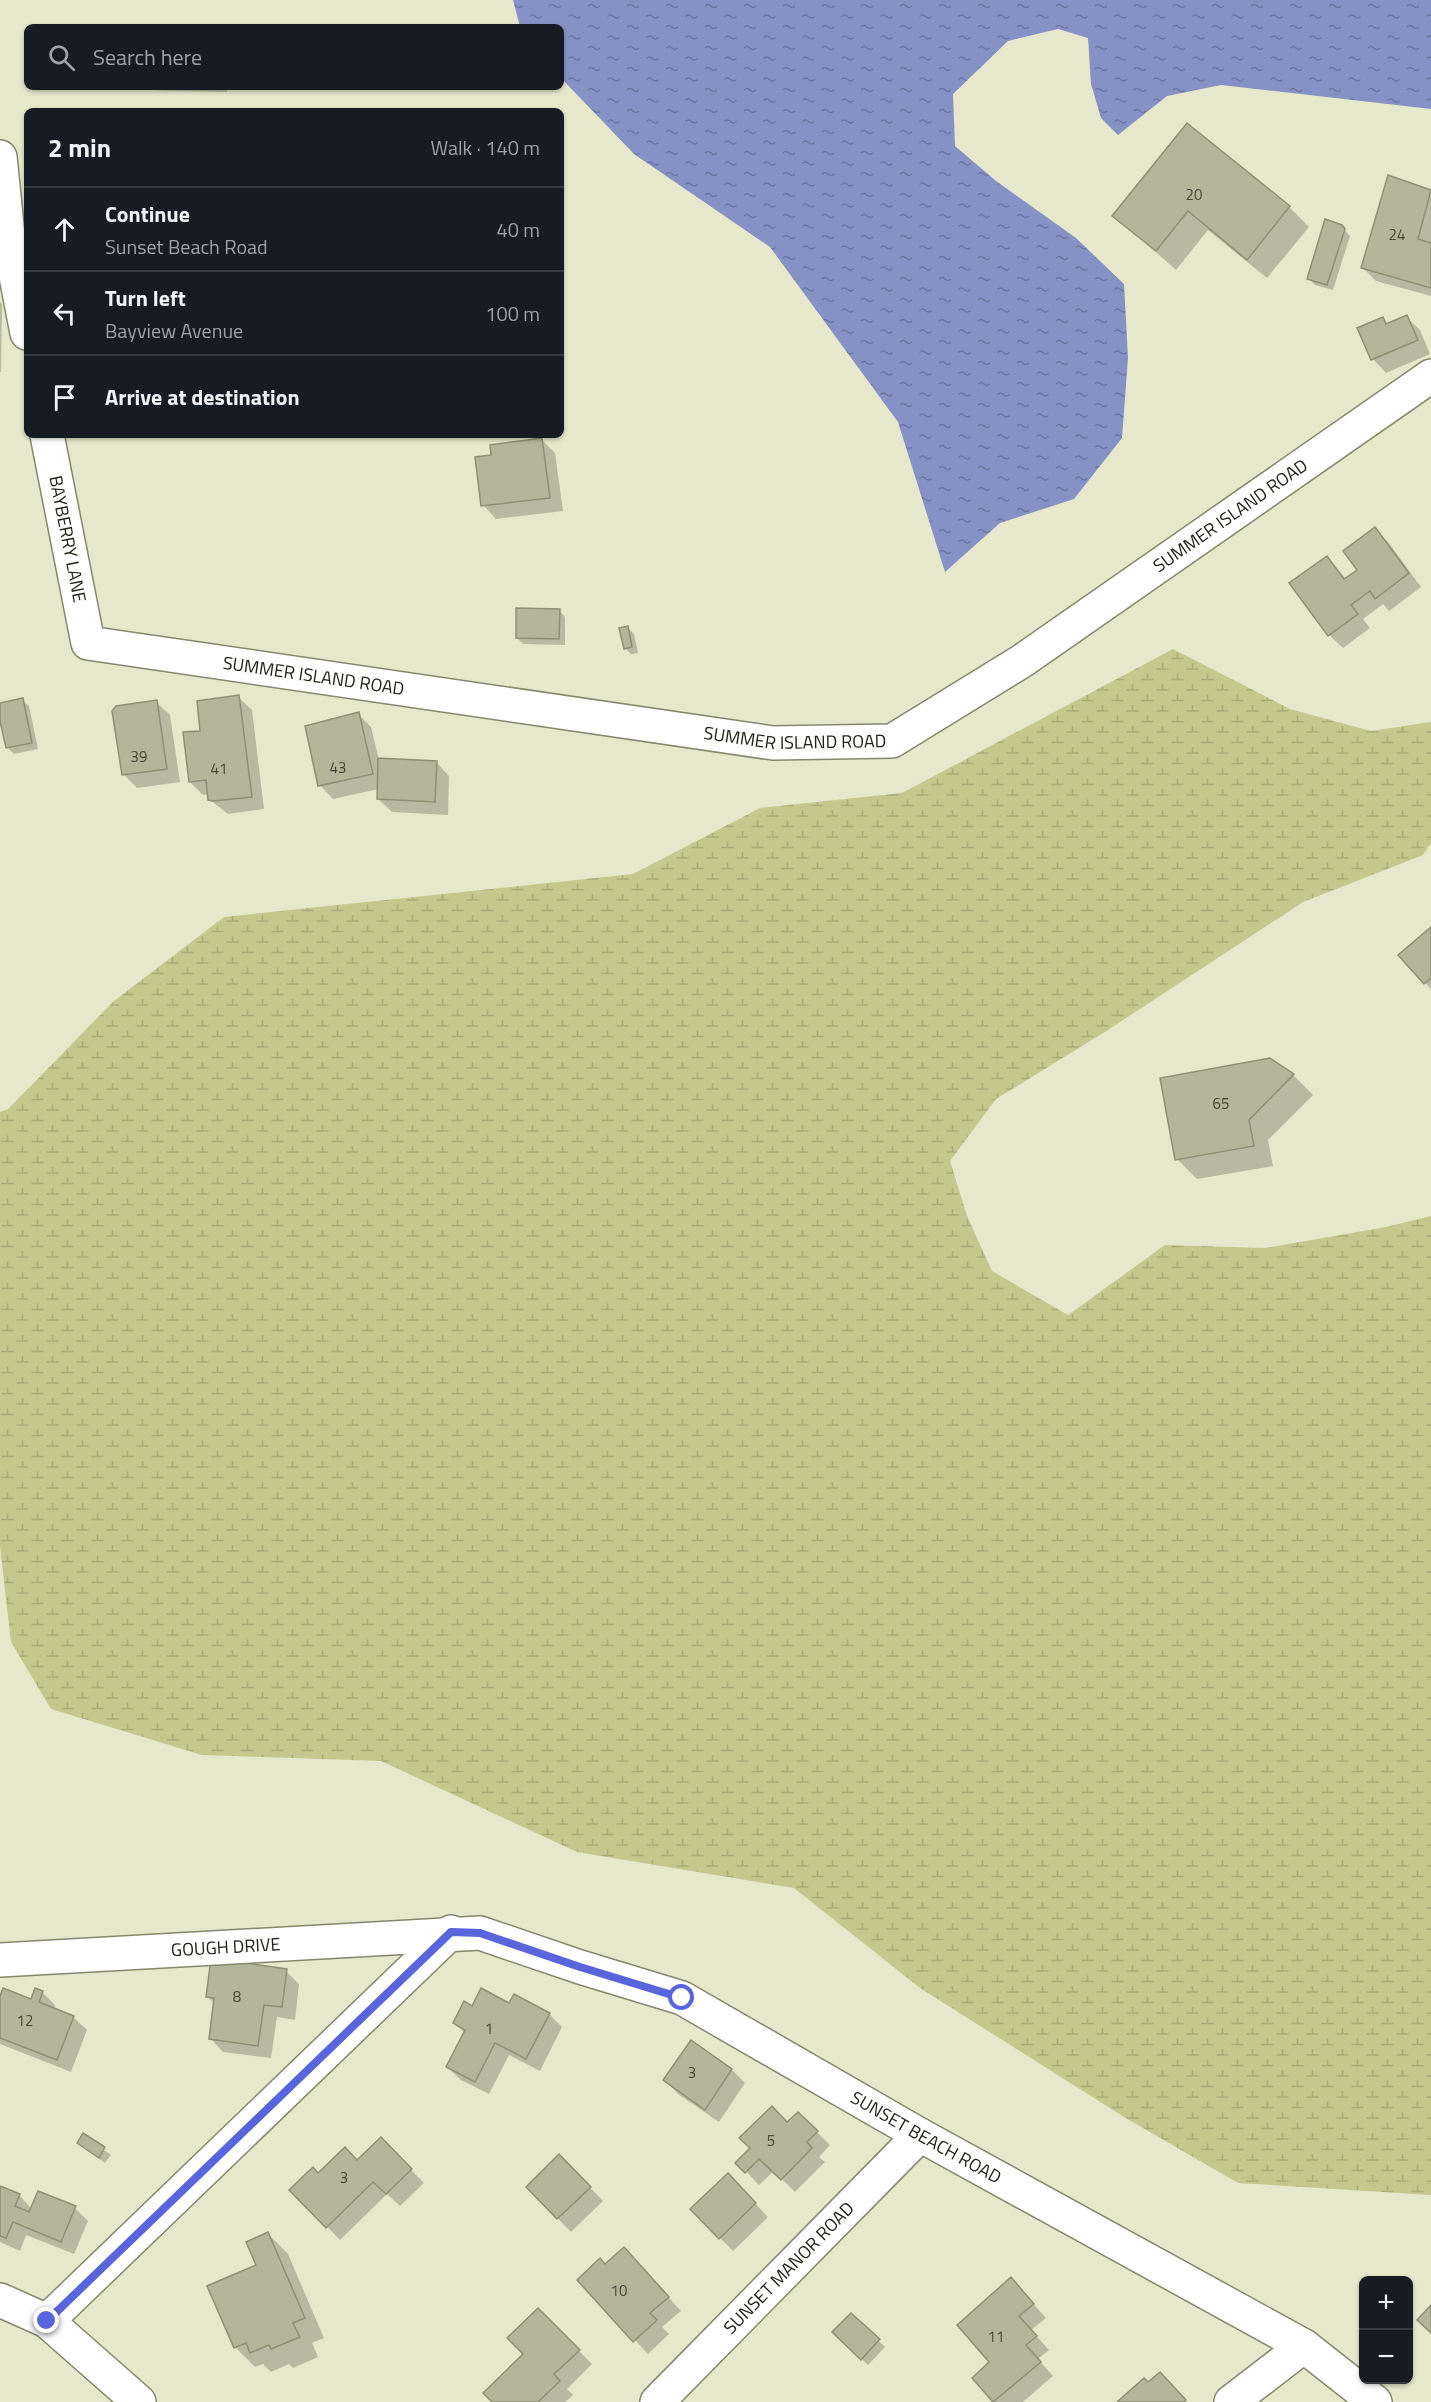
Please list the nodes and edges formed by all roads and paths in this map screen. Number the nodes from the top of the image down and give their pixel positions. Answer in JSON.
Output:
{"nodes":[{"id":1,"x":0,"y":157,"type":"edge"},
{"id":2,"x":4,"y":234,"type":"edge"},
{"id":3,"x":24,"y":320,"type":"edge"},
{"id":4,"x":1431,"y":376,"type":"edge"},
{"id":5,"x":48,"y":438,"type":"edge"},
{"id":6,"x":88,"y":643,"type":"joint"},
{"id":7,"x":451,"y":1932,"type":"junction"},
{"id":8,"x":0,"y":1960,"type":"edge"},
{"id":9,"x":920,"y":2135,"type":"junction"},
{"id":10,"x":0,"y":2300,"type":"edge"},
{"id":11,"x":47,"y":2321,"type":"junction"},
{"id":12,"x":1305,"y":2346,"type":"junction"},
{"id":13,"x":139,"y":2402,"type":"edge"},
{"id":14,"x":657,"y":2402,"type":"edge"},
{"id":15,"x":1231,"y":2402,"type":"edge"},
{"id":16,"x":1375,"y":2402,"type":"edge"}],
"edges":[{"from":1,"to":2,"type":"street"},
{"from":2,"to":3,"type":"street"},
{"from":4,"to":6,"type":"street","name":"SUMMER ISLAND ROAD"},
{"from":5,"to":6,"type":"street","name":"BAYBERRY LANE"},
{"from":7,"to":8,"type":"street","name":"GOUGH DRIVE"},
{"from":7,"to":9,"type":"street","name":"SUNSET BEACH ROAD"},
{"from":7,"to":11,"type":"street"},
{"from":9,"to":12,"type":"street","name":"SUNSET BEACH ROAD"},
{"from":9,"to":14,"type":"street","name":"SUNSET MANOR ROAD"},
{"from":10,"to":11,"type":"street"},
{"from":11,"to":13,"type":"street"},
{"from":12,"to":15,"type":"street"},
{"from":12,"to":16,"type":"street","name":"SUNSET BEACH ROAD"}]}
